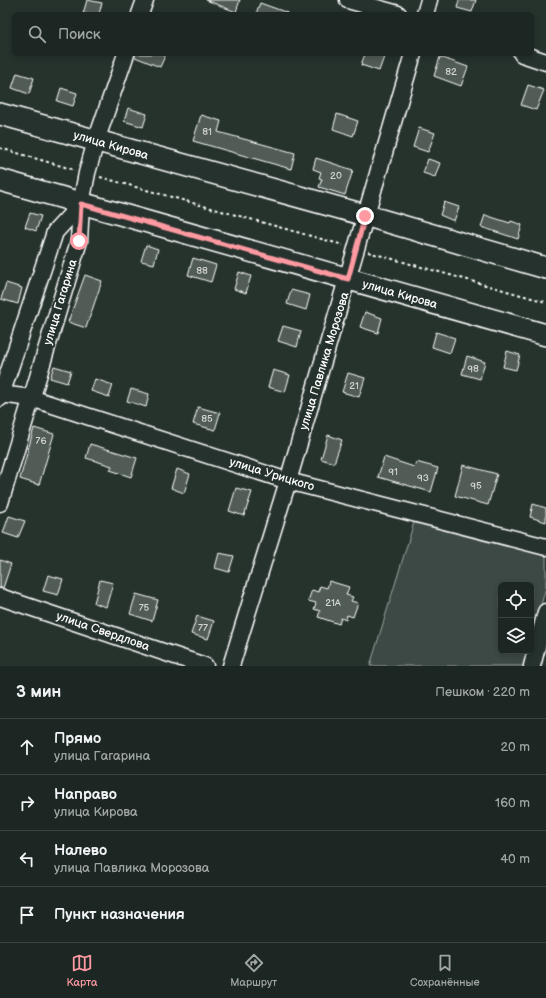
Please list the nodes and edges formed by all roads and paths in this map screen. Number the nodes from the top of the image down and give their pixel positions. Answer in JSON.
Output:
{"nodes":[{"id":1,"x":145,"y":0,"type":"edge"},
{"id":2,"x":348,"y":0,"type":"edge"},
{"id":3,"x":429,"y":0,"type":"edge"},
{"id":4,"x":141,"y":12,"type":"edge"},
{"id":5,"x":391,"y":12,"type":"edge"},
{"id":6,"x":426,"y":12,"type":"edge"},
{"id":7,"x":125,"y":56,"type":"edge"},
{"id":8,"x":412,"y":56,"type":"edge"},
{"id":9,"x":528,"y":56,"type":"edge"},
{"id":10,"x":546,"y":62,"type":"edge"},
{"id":11,"x":0,"y":114,"type":"edge"},
{"id":12,"x":96,"y":141,"type":"junction"},
{"id":13,"x":0,"y":148,"type":"edge"},
{"id":14,"x":87,"y":173,"type":"junction"},
{"id":15,"x":0,"y":180,"type":"edge"},
{"id":16,"x":81,"y":204,"type":"junction"},
{"id":17,"x":365,"y":216,"type":"junction"},
{"id":18,"x":356,"y":249,"type":"junction"},
{"id":19,"x":546,"y":268,"type":"edge"},
{"id":20,"x":348,"y":279,"type":"junction"},
{"id":21,"x":546,"y":302,"type":"edge"},
{"id":22,"x":546,"y":335,"type":"edge"},
{"id":23,"x":0,"y":395,"type":"edge"},
{"id":24,"x":31,"y":398,"type":"junction"},
{"id":25,"x":288,"y":481,"type":"junction"},
{"id":26,"x":0,"y":502,"type":"edge"},
{"id":27,"x":546,"y":547,"type":"edge"},
{"id":28,"x":0,"y":597,"type":"edge"},
{"id":29,"x":546,"y":612,"type":"edge"},
{"id":30,"x":206,"y":666,"type":"edge"},
{"id":31,"x":231,"y":666,"type":"edge"},
{"id":32,"x":532,"y":666,"type":"edge"}],
"edges":[{"from":1,"to":4,"type":"street"},
{"from":2,"to":5,"type":"street"},
{"from":3,"to":6,"type":"street"},
{"from":7,"to":12,"type":"street","name":"улица Гагарина"},
{"from":8,"to":17,"type":"street","name":"улица Павлика Морозова"},
{"from":9,"to":10,"type":"street"},
{"from":11,"to":12,"type":"main road","name":"улица Кирова"},
{"from":12,"to":14,"type":"street","name":"улица Гагарина"},
{"from":12,"to":17,"type":"main road","name":"улица Кирова"},
{"from":13,"to":14,"type":"path"},
{"from":14,"to":16,"type":"street","name":"улица Гагарина"},
{"from":14,"to":18,"type":"path"},
{"from":15,"to":16,"type":"main road","name":"улица Кирова"},
{"from":16,"to":20,"type":"main road","name":"улица Кирова"},
{"from":16,"to":23,"type":"street"},
{"from":16,"to":24,"type":"street","name":"улица Гагарина"},
{"from":17,"to":18,"type":"street","name":"улица Павлика Морозова"},
{"from":17,"to":19,"type":"main road","name":"улица Кирова"},
{"from":18,"to":20,"type":"street","name":"улица Павлика Морозова"},
{"from":18,"to":21,"type":"path"},
{"from":20,"to":22,"type":"main road","name":"улица Кирова"},
{"from":20,"to":25,"type":"street","name":"улица Павлика Морозова"},
{"from":23,"to":24,"type":"street","name":"улица Урицкого"},
{"from":24,"to":25,"type":"street","name":"улица Урицкого"},
{"from":24,"to":26,"type":"street","name":"улица Гагарина"},
{"from":25,"to":27,"type":"street","name":"улица Урицкого"},
{"from":25,"to":31,"type":"street","name":"улица Павлика Морозова"},
{"from":28,"to":30,"type":"street","name":"улица Свердлова"},
{"from":29,"to":32,"type":"street"}]}
